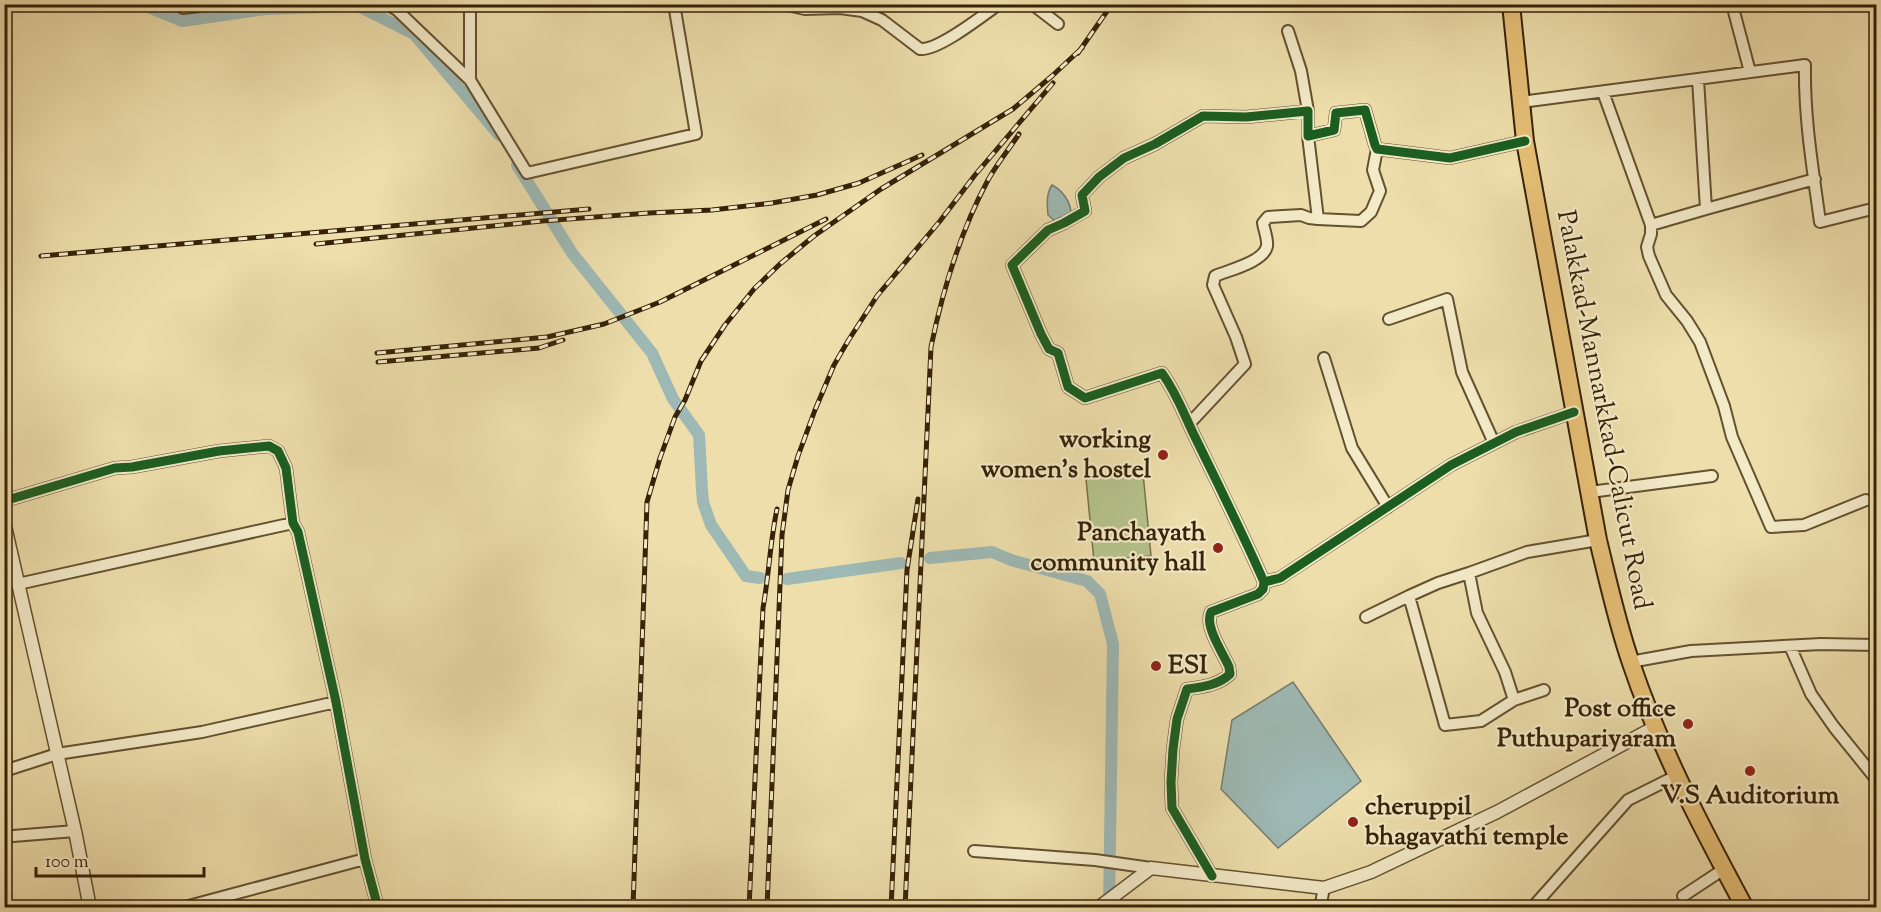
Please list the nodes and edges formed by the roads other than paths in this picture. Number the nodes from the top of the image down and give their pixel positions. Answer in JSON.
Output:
{"nodes":[{"id":1,"x":217,"y":4,"type":"edge"},
{"id":2,"x":387,"y":4,"type":"edge"},
{"id":3,"x":470,"y":4,"type":"edge"},
{"id":4,"x":674,"y":4,"type":"edge"},
{"id":5,"x":783,"y":4,"type":"edge"},
{"id":6,"x":999,"y":4,"type":"edge"},
{"id":7,"x":1032,"y":4,"type":"edge"},
{"id":8,"x":1511,"y":4,"type":"edge"},
{"id":9,"x":1732,"y":4,"type":"edge"},
{"id":10,"x":180,"y":6,"type":"edge"},
{"id":11,"x":1058,"y":24,"type":"dead end"},
{"id":12,"x":1288,"y":31,"type":"dead end"},
{"id":13,"x":1750,"y":72,"type":"junction"},
{"id":14,"x":1698,"y":79,"type":"junction"},
{"id":15,"x":470,"y":80,"type":"junction"},
{"id":16,"x":1603,"y":92,"type":"junction"},
{"id":17,"x":1521,"y":102,"type":"junction"},
{"id":18,"x":1308,"y":111,"type":"junction"},
{"id":19,"x":1308,"y":136,"type":"junction"},
{"id":20,"x":1525,"y":141,"type":"junction"},
{"id":21,"x":1377,"y":149,"type":"junction"},
{"id":22,"x":1815,"y":179,"type":"junction"},
{"id":23,"x":1876,"y":208,"type":"edge"},
{"id":24,"x":1706,"y":209,"type":"junction"},
{"id":25,"x":1318,"y":219,"type":"junction"},
{"id":26,"x":1651,"y":225,"type":"junction"},
{"id":27,"x":1389,"y":319,"type":"dead end"},
{"id":28,"x":1324,"y":358,"type":"dead end"},
{"id":29,"x":1574,"y":412,"type":"junction"},
{"id":30,"x":1189,"y":424,"type":"junction"},
{"id":31,"x":1494,"y":443,"type":"junction"},
{"id":32,"x":1712,"y":476,"type":"dead end"},
{"id":33,"x":1590,"y":492,"type":"junction"},
{"id":34,"x":1866,"y":500,"type":"dead end"},
{"id":35,"x":4,"y":501,"type":"edge"},
{"id":36,"x":1388,"y":507,"type":"junction"},
{"id":37,"x":4,"y":522,"type":"edge"},
{"id":38,"x":293,"y":523,"type":"junction"},
{"id":39,"x":1598,"y":540,"type":"junction"},
{"id":40,"x":7,"y":542,"type":"edge"},
{"id":41,"x":1469,"y":573,"type":"junction"},
{"id":42,"x":1264,"y":582,"type":"junction"},
{"id":43,"x":18,"y":584,"type":"junction"},
{"id":44,"x":1409,"y":596,"type":"junction"},
{"id":45,"x":1366,"y":617,"type":"dead end"},
{"id":46,"x":1876,"y":645,"type":"edge"},
{"id":47,"x":1790,"y":646,"type":"junction"},
{"id":48,"x":1630,"y":662,"type":"junction"},
{"id":49,"x":1544,"y":690,"type":"dead end"},
{"id":50,"x":1514,"y":700,"type":"junction"},
{"id":51,"x":336,"y":702,"type":"junction"},
{"id":52,"x":1655,"y":727,"type":"junction"},
{"id":53,"x":57,"y":754,"type":"junction"},
{"id":54,"x":4,"y":771,"type":"edge"},
{"id":55,"x":1676,"y":776,"type":"junction"},
{"id":56,"x":1876,"y":779,"type":"edge"},
{"id":57,"x":75,"y":831,"type":"junction"},
{"id":58,"x":14,"y":836,"type":"dead end"},
{"id":59,"x":974,"y":851,"type":"dead end"},
{"id":60,"x":365,"y":859,"type":"junction"},
{"id":61,"x":1151,"y":868,"type":"junction"},
{"id":62,"x":1724,"y":869,"type":"junction"},
{"id":63,"x":1212,"y":876,"type":"junction"},
{"id":64,"x":1324,"y":888,"type":"junction"},
{"id":65,"x":1683,"y":896,"type":"dead end"},
{"id":66,"x":90,"y":908,"type":"edge"},
{"id":67,"x":181,"y":908,"type":"edge"},
{"id":68,"x":378,"y":908,"type":"edge"},
{"id":69,"x":1098,"y":908,"type":"edge"},
{"id":70,"x":1320,"y":908,"type":"edge"},
{"id":71,"x":1532,"y":908,"type":"edge"},
{"id":72,"x":1744,"y":908,"type":"edge"}],
"edges":[{"from":1,"to":10,"type":"street"},
{"from":2,"to":15,"type":"street"},
{"from":3,"to":15,"type":"street"},
{"from":4,"to":15,"type":"street"},
{"from":5,"to":6,"type":"street"},
{"from":7,"to":11,"type":"street"},
{"from":8,"to":17,"type":"highway","name":"Palakkad-Mannarkkad-Calicut Road"},
{"from":9,"to":13,"type":"street"},
{"from":12,"to":18,"type":"street"},
{"from":13,"to":14,"type":"street"},
{"from":13,"to":22,"type":"street"},
{"from":14,"to":16,"type":"street"},
{"from":14,"to":24,"type":"street"},
{"from":16,"to":17,"type":"street"},
{"from":16,"to":26,"type":"street"},
{"from":17,"to":20,"type":"highway","name":"Palakkad-Mannarkkad-Calicut Road"},
{"from":18,"to":19,"type":"street"},
{"from":18,"to":30,"type":"street"},
{"from":19,"to":21,"type":"street"},
{"from":19,"to":25,"type":"street"},
{"from":20,"to":21,"type":"street"},
{"from":20,"to":29,"type":"highway","name":"Palakkad-Mannarkkad-Calicut Road"},
{"from":21,"to":25,"type":"street"},
{"from":22,"to":23,"type":"street"},
{"from":22,"to":24,"type":"street"},
{"from":24,"to":26,"type":"street"},
{"from":25,"to":30,"type":"street"},
{"from":26,"to":34,"type":"street"},
{"from":27,"to":31,"type":"street"},
{"from":28,"to":36,"type":"street"},
{"from":29,"to":31,"type":"street"},
{"from":29,"to":33,"type":"highway","name":"Palakkad-Mannarkkad-Calicut Road"},
{"from":30,"to":42,"type":"street"},
{"from":31,"to":36,"type":"street"},
{"from":32,"to":33,"type":"street"},
{"from":33,"to":39,"type":"highway","name":"Palakkad-Mannarkkad-Calicut Road"},
{"from":35,"to":38,"type":"street"},
{"from":36,"to":42,"type":"street"},
{"from":37,"to":40,"type":"street"},
{"from":38,"to":43,"type":"street"},
{"from":38,"to":51,"type":"street"},
{"from":39,"to":41,"type":"street"},
{"from":39,"to":48,"type":"highway","name":"Palakkad-Mannarkkad-Calicut Road"},
{"from":40,"to":43,"type":"street"},
{"from":41,"to":44,"type":"street"},
{"from":41,"to":50,"type":"street"},
{"from":42,"to":63,"type":"street"},
{"from":43,"to":53,"type":"street"},
{"from":44,"to":45,"type":"street"},
{"from":44,"to":50,"type":"street"},
{"from":46,"to":47,"type":"street"},
{"from":47,"to":48,"type":"street"},
{"from":47,"to":56,"type":"street"},
{"from":48,"to":52,"type":"highway","name":"Palakkad-Mannarkkad-Calicut Road"},
{"from":49,"to":50,"type":"street"},
{"from":51,"to":53,"type":"street"},
{"from":51,"to":60,"type":"street"},
{"from":52,"to":55,"type":"highway","name":"Palakkad-Mannarkkad-Calicut Road"},
{"from":52,"to":64,"type":"street"},
{"from":53,"to":54,"type":"street"},
{"from":53,"to":57,"type":"street"},
{"from":55,"to":62,"type":"highway","name":"Palakkad-Mannarkkad-Calicut Road"},
{"from":55,"to":71,"type":"street"},
{"from":57,"to":58,"type":"street"},
{"from":57,"to":66,"type":"street"},
{"from":59,"to":61,"type":"street"},
{"from":60,"to":67,"type":"street"},
{"from":60,"to":68,"type":"street"},
{"from":61,"to":63,"type":"street"},
{"from":61,"to":69,"type":"street"},
{"from":62,"to":65,"type":"street"},
{"from":62,"to":72,"type":"highway","name":"Palakkad-Mannarkkad-Calicut Road"},
{"from":63,"to":64,"type":"street"},
{"from":64,"to":70,"type":"street"}]}
